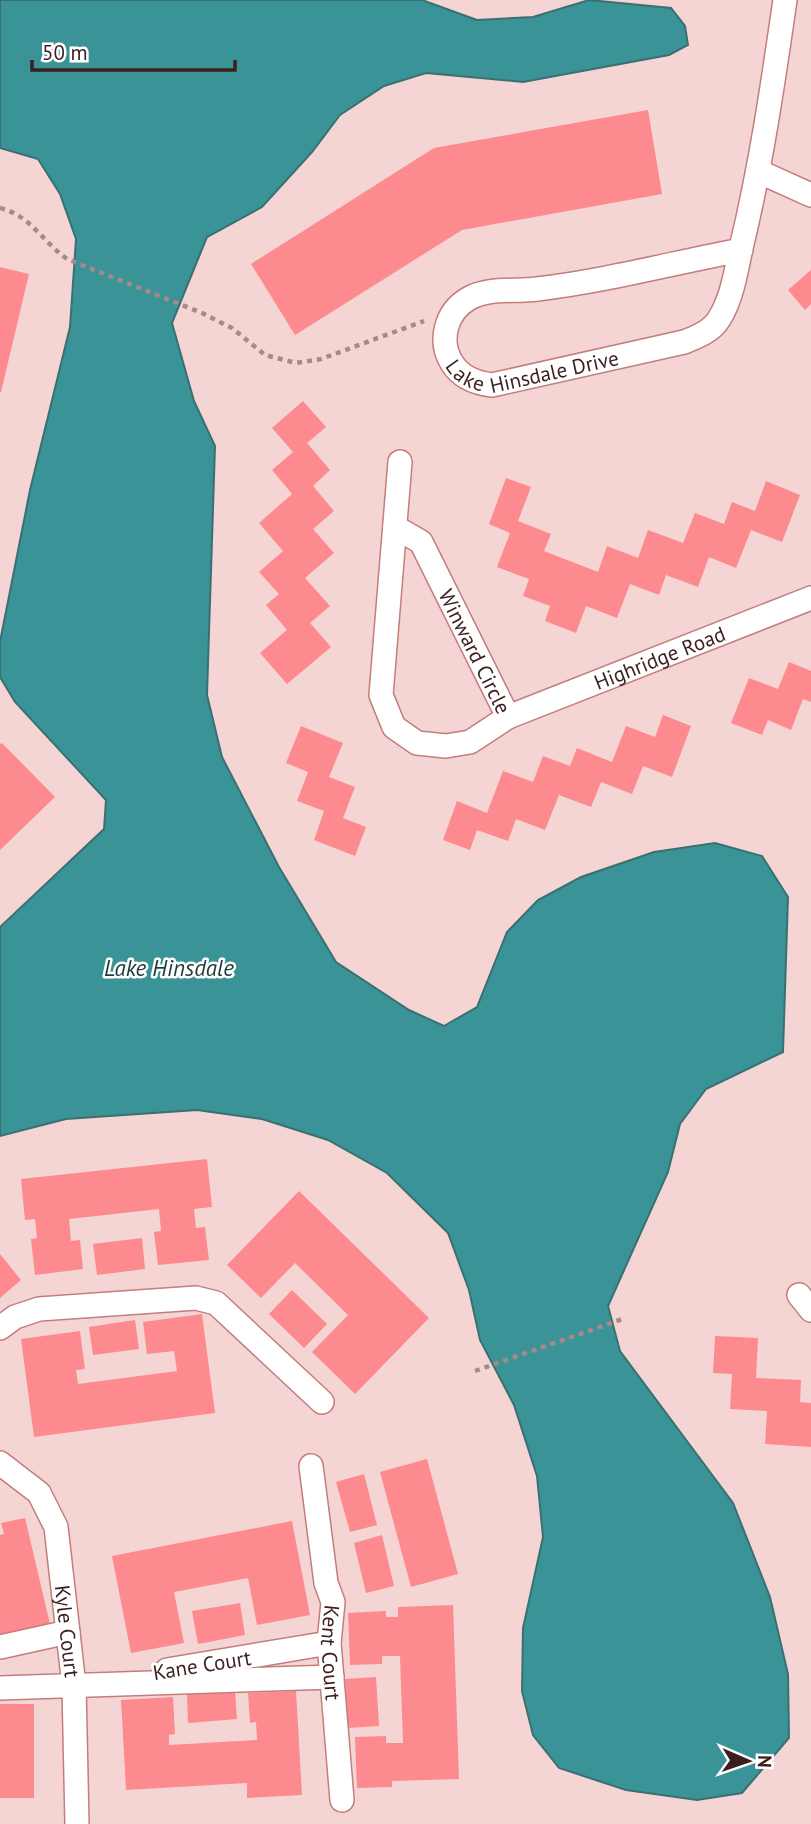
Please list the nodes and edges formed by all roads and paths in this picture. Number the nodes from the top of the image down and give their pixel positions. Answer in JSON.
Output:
{"nodes":[{"id":1,"x":785,"y":0,"type":"edge"},
{"id":2,"x":760,"y":172,"type":"junction"},
{"id":3,"x":811,"y":194,"type":"edge"},
{"id":4,"x":0,"y":208,"type":"edge"},
{"id":5,"x":741,"y":250,"type":"junction"},
{"id":6,"x":449,"y":320,"type":"junction"},
{"id":7,"x":400,"y":462,"type":"dead end"},
{"id":8,"x":395,"y":527,"type":"junction"},
{"id":9,"x":811,"y":598,"type":"edge"},
{"id":10,"x":508,"y":717,"type":"junction"},
{"id":11,"x":625,"y":1318,"type":"dead end"},
{"id":12,"x":0,"y":1328,"type":"edge"},
{"id":13,"x":475,"y":1371,"type":"dead end"},
{"id":14,"x":322,"y":1402,"type":"dead end"},
{"id":15,"x":0,"y":1463,"type":"edge"},
{"id":16,"x":311,"y":1466,"type":"dead end"},
{"id":17,"x":68,"y":1632,"type":"junction"},
{"id":18,"x":329,"y":1643,"type":"junction"},
{"id":19,"x":0,"y":1647,"type":"edge"},
{"id":20,"x":332,"y":1677,"type":"junction"},
{"id":21,"x":74,"y":1686,"type":"junction"},
{"id":22,"x":0,"y":1688,"type":"edge"},
{"id":23,"x":342,"y":1800,"type":"dead end"},
{"id":24,"x":77,"y":1824,"type":"edge"}],
"edges":[{"from":1,"to":2,"type":"street","name":"Lake Hinsdale Drive"},
{"from":2,"to":3,"type":"street"},
{"from":2,"to":5,"type":"street","name":"Lake Hinsdale Drive"},
{"from":4,"to":6,"type":"path"},
{"from":5,"to":6,"type":"street","name":"Lake Hinsdale Drive"},
{"from":5,"to":6,"type":"street","name":"Lake Hinsdale Drive"},
{"from":7,"to":8,"type":"street","name":"Winward Circle"},
{"from":8,"to":10,"type":"street","name":"Winward Circle"},
{"from":8,"to":10,"type":"street","name":"Winward Circle"},
{"from":9,"to":10,"type":"street","name":"Highridge Road"},
{"from":11,"to":13,"type":"path"},
{"from":12,"to":14,"type":"street"},
{"from":15,"to":17,"type":"street","name":"Kyle Court"},
{"from":16,"to":18,"type":"street","name":"Kent Court"},
{"from":17,"to":19,"type":"street"},
{"from":17,"to":21,"type":"street","name":"Kyle Court"},
{"from":18,"to":20,"type":"street","name":"Kent Court"},
{"from":18,"to":21,"type":"street","name":"Kane Court"},
{"from":20,"to":21,"type":"street","name":"Kane Court"},
{"from":20,"to":23,"type":"street","name":"Kent Court"},
{"from":21,"to":22,"type":"street","name":"Kane Court"},
{"from":21,"to":24,"type":"street","name":"Kyle Court"}]}
